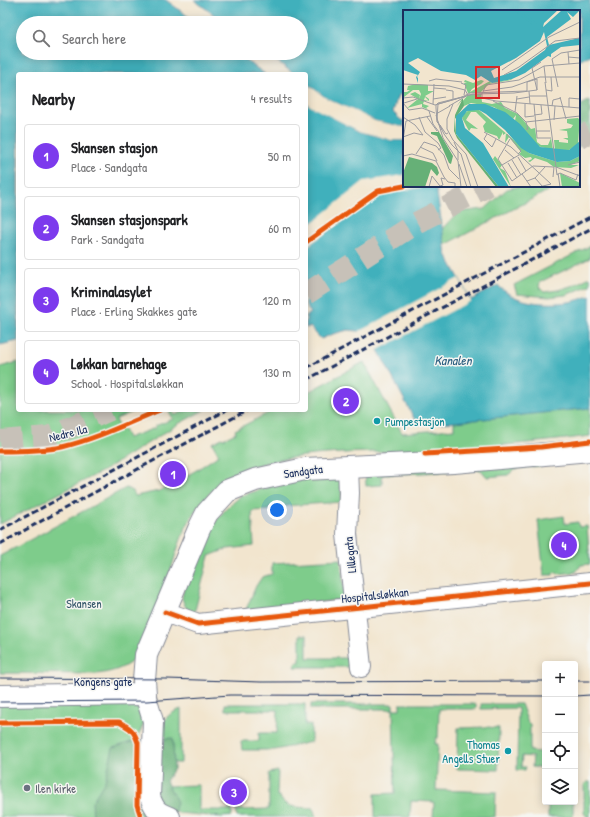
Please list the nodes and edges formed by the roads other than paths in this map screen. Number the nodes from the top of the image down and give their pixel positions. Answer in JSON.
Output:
{"nodes":[{"id":1,"x":590,"y":450,"type":"edge"},
{"id":2,"x":348,"y":466,"type":"junction"},
{"id":3,"x":590,"y":583,"type":"edge"},
{"id":4,"x":355,"y":607,"type":"junction"},
{"id":5,"x":173,"y":615,"type":"junction"},
{"id":6,"x":361,"y":667,"type":"dead end"},
{"id":7,"x":0,"y":681,"type":"edge"},
{"id":8,"x":144,"y":687,"type":"junction"},
{"id":9,"x":0,"y":696,"type":"edge"},
{"id":10,"x":170,"y":817,"type":"edge"}],
"edges":[{"from":1,"to":2,"type":"main road","name":"Sandgata"},
{"from":2,"to":4,"type":"street","name":"Lillegata"},
{"from":2,"to":5,"type":"main road","name":"Sandgata"},
{"from":3,"to":4,"type":"street","name":"Hospitalsløkkan"},
{"from":4,"to":5,"type":"street","name":"Hospitalsløkkan"},
{"from":4,"to":6,"type":"street","name":"Lillegata"},
{"from":5,"to":8,"type":"main road","name":"Sandgata"},
{"from":7,"to":8,"type":"main road","name":"Kongens gate"},
{"from":8,"to":9,"type":"main road","name":"Kongens gate"},
{"from":8,"to":10,"type":"street"}]}
